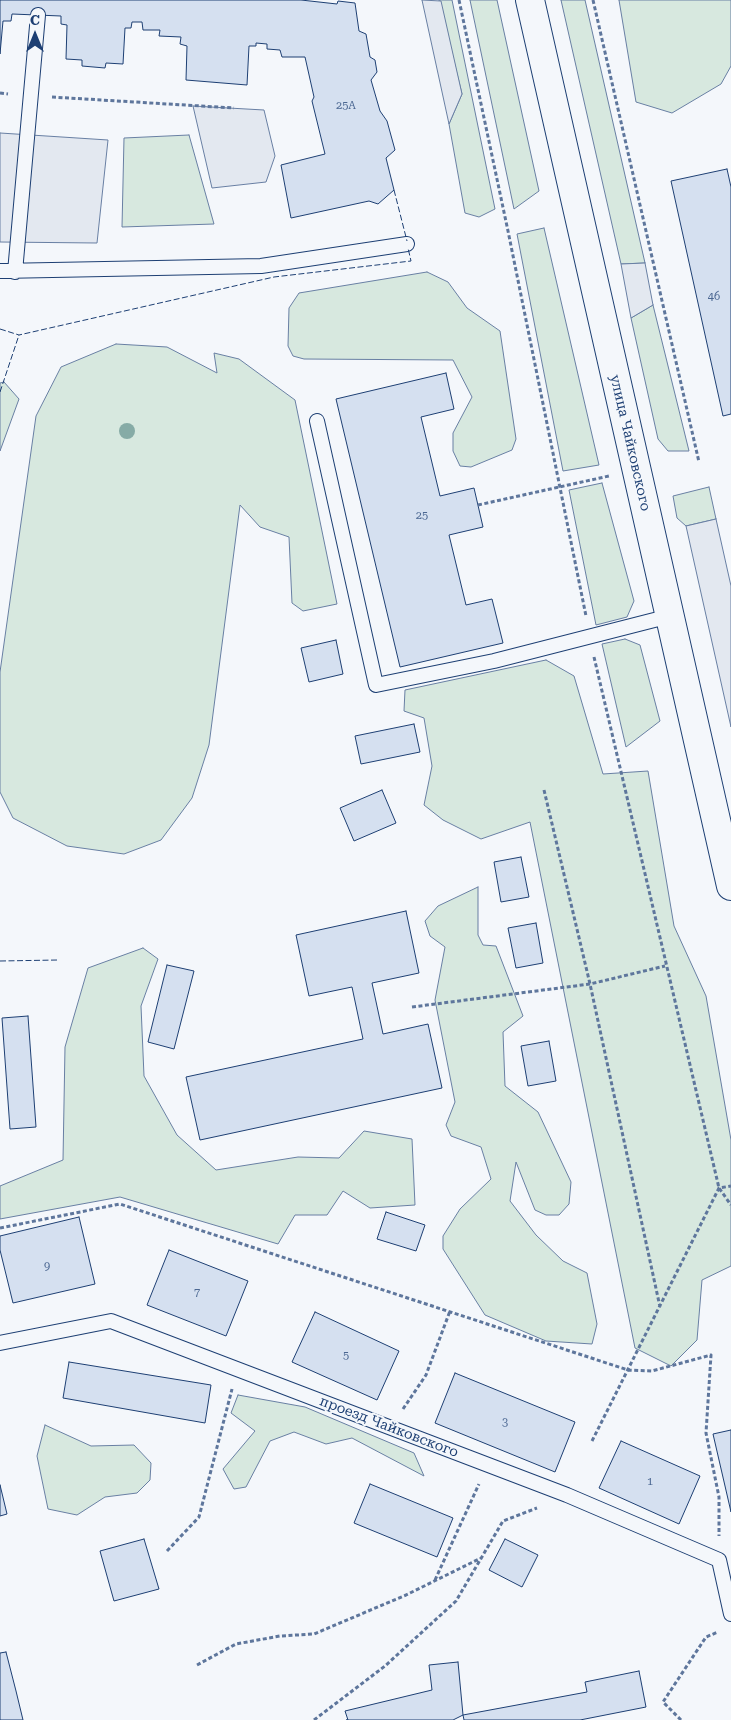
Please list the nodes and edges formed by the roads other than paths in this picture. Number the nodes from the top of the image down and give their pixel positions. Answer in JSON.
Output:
{"nodes":[{"id":1,"x":530,"y":0,"type":"edge"},
{"id":2,"x":38,"y":15,"type":"dead end"},
{"id":3,"x":407,"y":244,"type":"dead end"},
{"id":4,"x":0,"y":271,"type":"edge"},
{"id":5,"x":15,"y":272,"type":"junction"},
{"id":6,"x":317,"y":421,"type":"dead end"},
{"id":7,"x":670,"y":616,"type":"junction"},
{"id":8,"x":731,"y":886,"type":"edge"},
{"id":9,"x":0,"y":1343,"type":"edge"},
{"id":10,"x":731,"y":1614,"type":"edge"}],
"edges":[{"from":1,"to":7,"type":"main road","name":"улица Чайковского"},
{"from":2,"to":5,"type":"lane"},
{"from":3,"to":5,"type":"lane"},
{"from":4,"to":5,"type":"lane"},
{"from":6,"to":7,"type":"lane"},
{"from":7,"to":8,"type":"main road","name":"улица Чайковского"},
{"from":9,"to":10,"type":"lane","name":"проезд Чайковского"}]}
